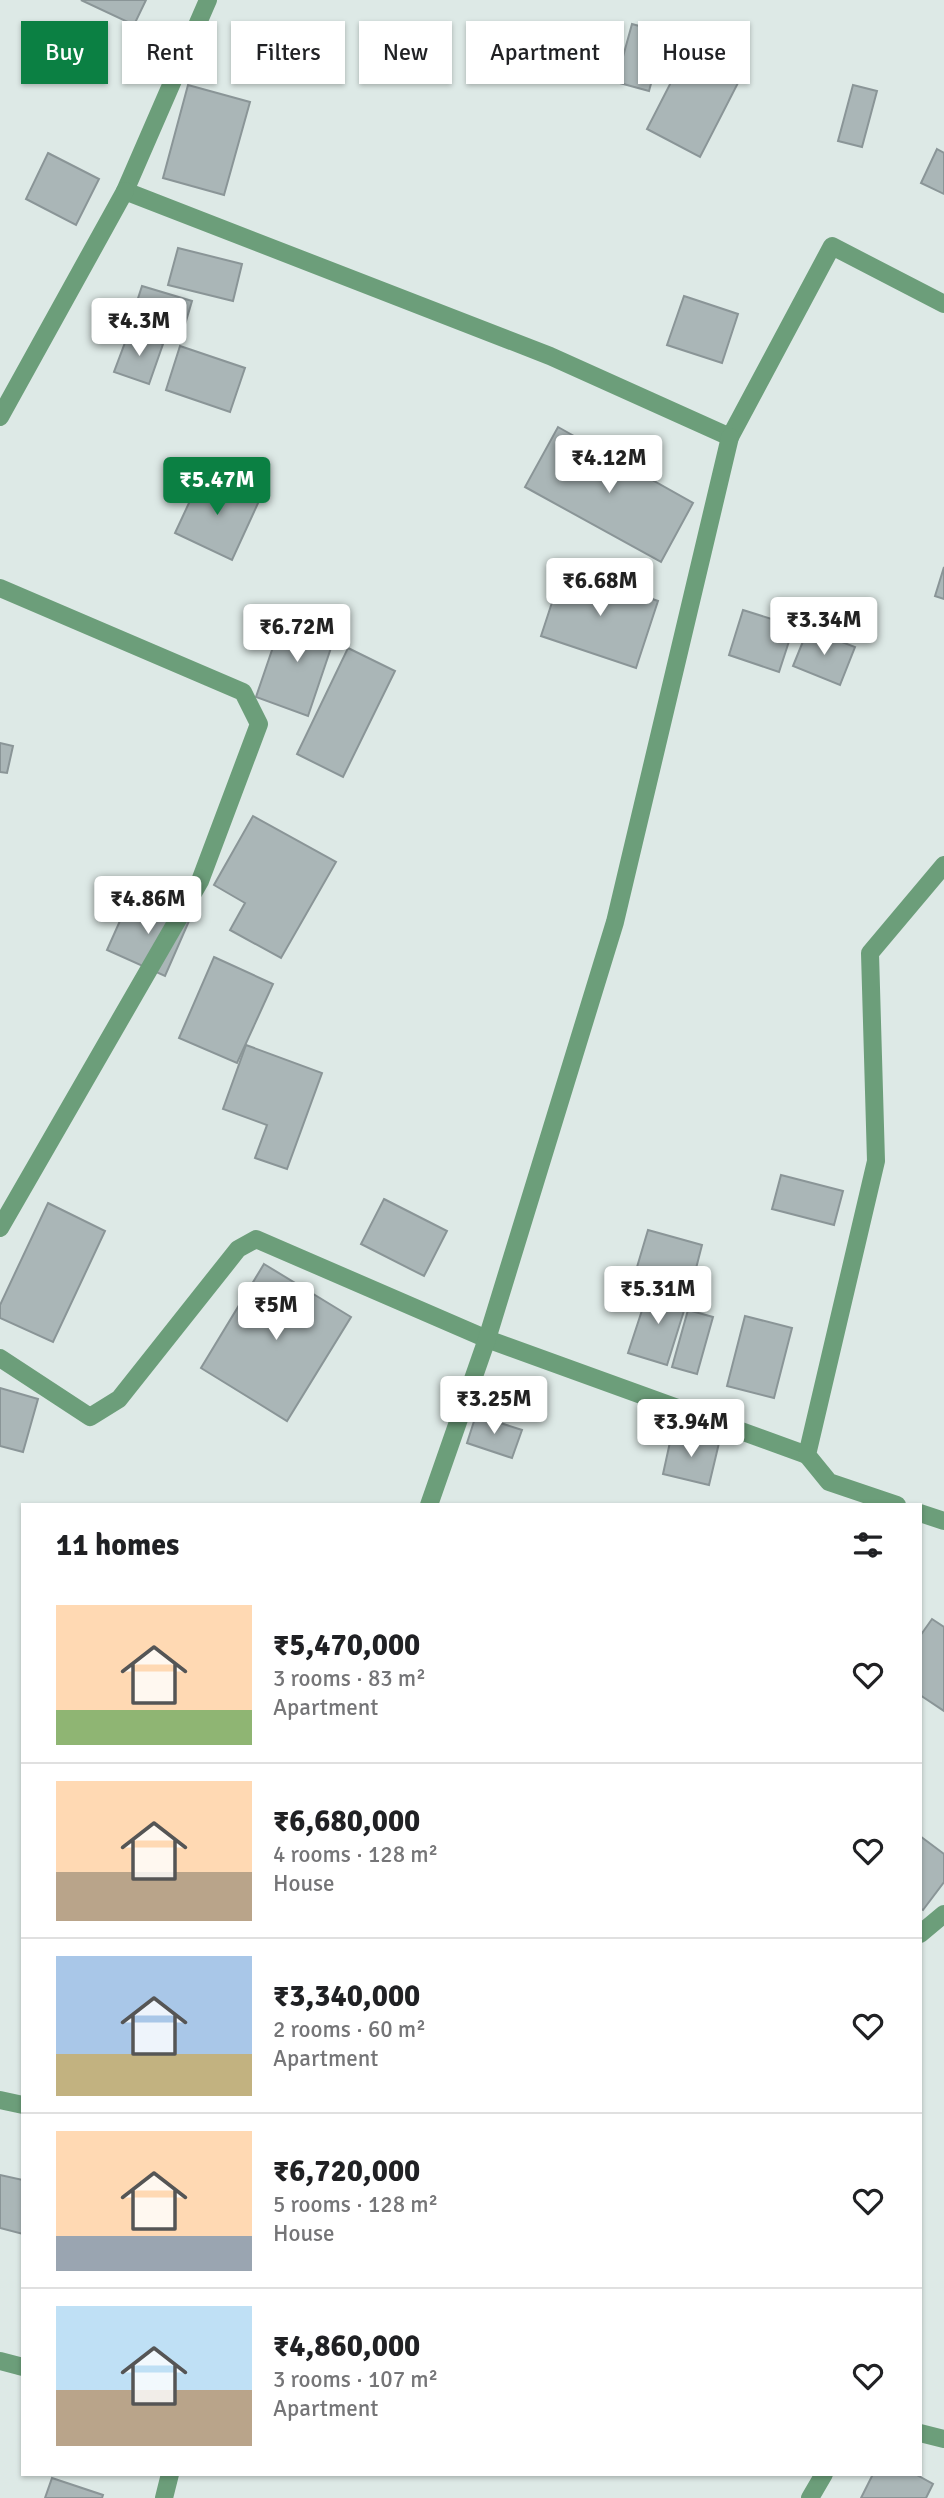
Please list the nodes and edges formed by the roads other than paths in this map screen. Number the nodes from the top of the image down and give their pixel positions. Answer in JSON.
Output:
{"nodes":[{"id":1,"x":208,"y":0,"type":"edge"},
{"id":2,"x":125,"y":191,"type":"junction"},
{"id":3,"x":944,"y":304,"type":"edge"},
{"id":4,"x":0,"y":417,"type":"edge"},
{"id":5,"x":730,"y":437,"type":"junction"},
{"id":6,"x":0,"y":588,"type":"edge"},
{"id":7,"x":944,"y":865,"type":"edge"},
{"id":8,"x":0,"y":1228,"type":"edge"},
{"id":9,"x":486,"y":1339,"type":"junction"},
{"id":10,"x":0,"y":1358,"type":"edge"},
{"id":11,"x":807,"y":1455,"type":"junction"},
{"id":12,"x":430,"y":1503,"type":"edge"},
{"id":13,"x":891,"y":1503,"type":"edge"},
{"id":14,"x":922,"y":1514,"type":"edge"},
{"id":15,"x":944,"y":1521,"type":"edge"},
{"id":16,"x":944,"y":1914,"type":"edge"},
{"id":17,"x":922,"y":1932,"type":"edge"},
{"id":18,"x":0,"y":2100,"type":"edge"},
{"id":19,"x":21,"y":2105,"type":"edge"},
{"id":20,"x":0,"y":2361,"type":"edge"},
{"id":21,"x":21,"y":2366,"type":"edge"},
{"id":22,"x":922,"y":2434,"type":"edge"},
{"id":23,"x":944,"y":2439,"type":"edge"},
{"id":24,"x":170,"y":2476,"type":"edge"},
{"id":25,"x":823,"y":2476,"type":"edge"},
{"id":26,"x":164,"y":2498,"type":"edge"},
{"id":27,"x":810,"y":2498,"type":"edge"}],
"edges":[{"from":1,"to":2,"type":"street"},
{"from":2,"to":4,"type":"street"},
{"from":2,"to":5,"type":"street"},
{"from":3,"to":5,"type":"street"},
{"from":5,"to":9,"type":"street"},
{"from":6,"to":8,"type":"street"},
{"from":7,"to":11,"type":"street"},
{"from":9,"to":10,"type":"street"},
{"from":9,"to":11,"type":"street"},
{"from":9,"to":12,"type":"street"},
{"from":11,"to":13,"type":"street"},
{"from":14,"to":15,"type":"street"},
{"from":16,"to":17,"type":"street"},
{"from":18,"to":19,"type":"street"},
{"from":20,"to":21,"type":"street"},
{"from":22,"to":23,"type":"street"},
{"from":24,"to":26,"type":"street"},
{"from":25,"to":27,"type":"street"}]}
